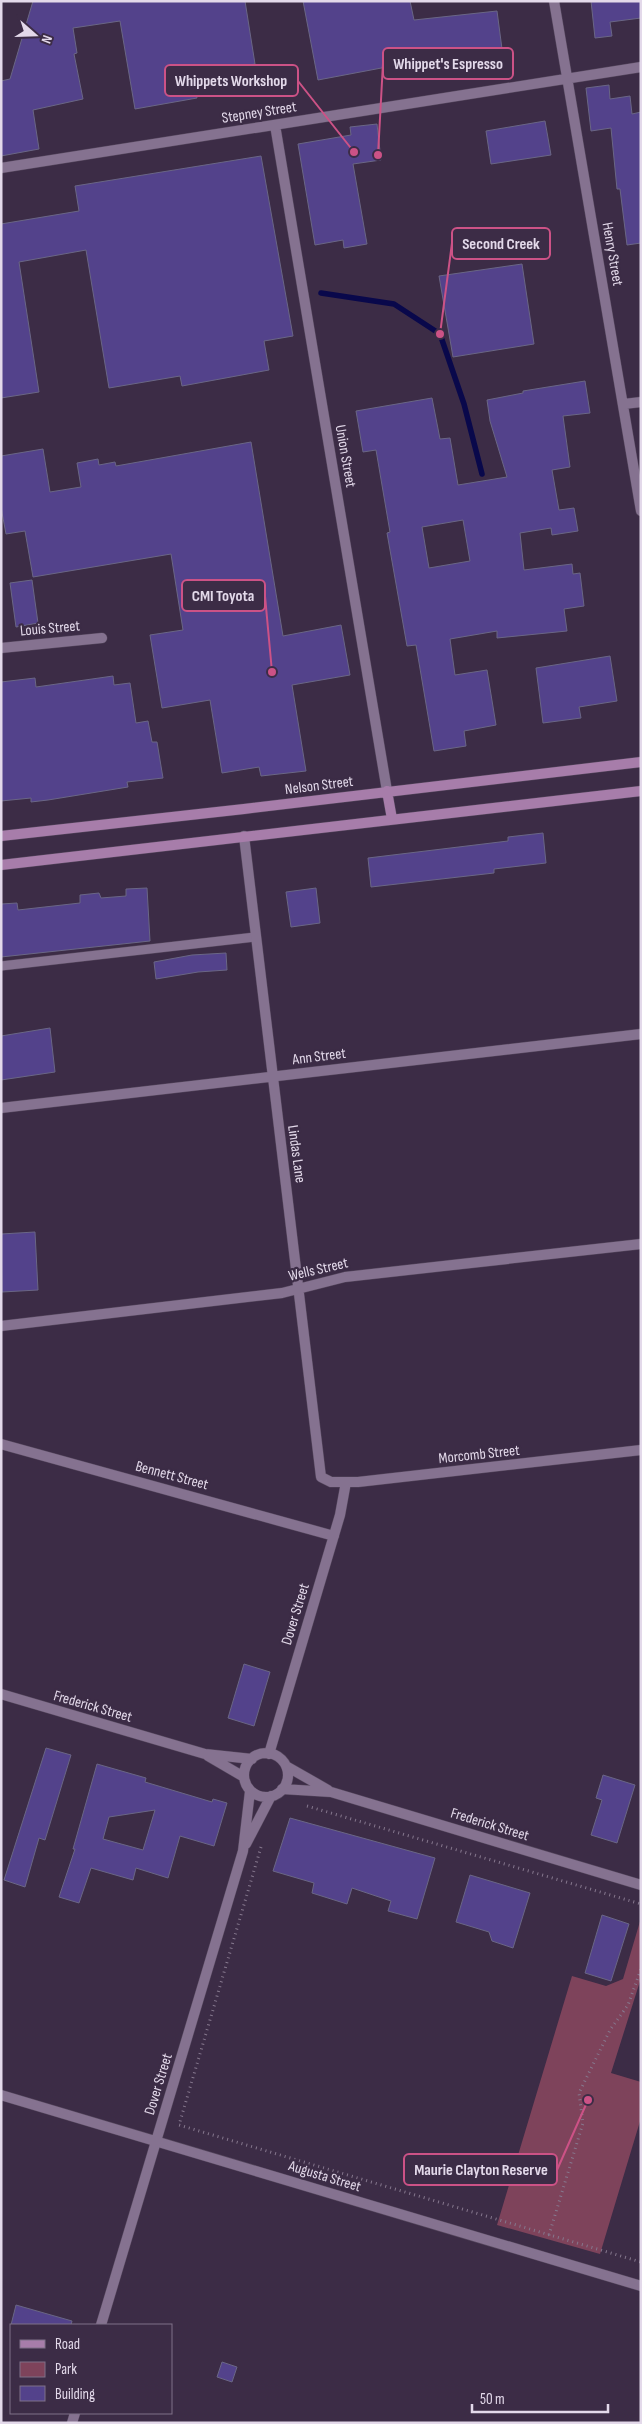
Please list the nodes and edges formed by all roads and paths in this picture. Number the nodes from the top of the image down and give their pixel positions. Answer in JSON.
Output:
{"nodes":[{"id":1,"x":554,"y":1,"type":"edge"},
{"id":2,"x":641,"y":67,"type":"edge"},
{"id":3,"x":567,"y":80,"type":"junction"},
{"id":4,"x":275,"y":125,"type":"junction"},
{"id":5,"x":1,"y":168,"type":"edge"},
{"id":6,"x":641,"y":402,"type":"edge"},
{"id":7,"x":624,"y":404,"type":"junction"},
{"id":8,"x":641,"y":511,"type":"edge"},
{"id":9,"x":102,"y":638,"type":"dead end"},
{"id":10,"x":1,"y":648,"type":"edge"},
{"id":11,"x":641,"y":762,"type":"edge"},
{"id":12,"x":387,"y":791,"type":"junction"},
{"id":13,"x":641,"y":791,"type":"edge"},
{"id":14,"x":392,"y":819,"type":"junction"},
{"id":15,"x":1,"y":836,"type":"edge"},
{"id":16,"x":244,"y":836,"type":"junction"},
{"id":17,"x":1,"y":865,"type":"edge"},
{"id":18,"x":255,"y":937,"type":"junction"},
{"id":19,"x":1,"y":966,"type":"edge"},
{"id":20,"x":641,"y":1034,"type":"edge"},
{"id":21,"x":272,"y":1077,"type":"junction"},
{"id":22,"x":1,"y":1108,"type":"edge"},
{"id":23,"x":641,"y":1244,"type":"edge"},
{"id":24,"x":300,"y":1288,"type":"junction"},
{"id":25,"x":1,"y":1326,"type":"edge"},
{"id":26,"x":1,"y":1444,"type":"edge"},
{"id":27,"x":641,"y":1450,"type":"edge"},
{"id":28,"x":321,"y":1477,"type":"joint"},
{"id":29,"x":346,"y":1482,"type":"junction"},
{"id":30,"x":334,"y":1536,"type":"junction"},
{"id":31,"x":1,"y":1694,"type":"edge"},
{"id":32,"x":205,"y":1754,"type":"junction"},
{"id":33,"x":269,"y":1754,"type":"junction"},
{"id":34,"x":252,"y":1759,"type":"junction"},
{"id":35,"x":286,"y":1766,"type":"junction"},
{"id":36,"x":244,"y":1777,"type":"junction"},
{"id":37,"x":282,"y":1789,"type":"junction"},
{"id":38,"x":250,"y":1791,"type":"junction"},
{"id":39,"x":331,"y":1792,"type":"junction"},
{"id":40,"x":271,"y":1796,"type":"junction"},
{"id":41,"x":298,"y":1804,"type":"dead end"},
{"id":42,"x":264,"y":1838,"type":"dead end"},
{"id":43,"x":242,"y":1851,"type":"junction"},
{"id":44,"x":641,"y":1885,"type":"edge"},
{"id":45,"x":641,"y":1904,"type":"edge"},
{"id":46,"x":641,"y":1969,"type":"edge"},
{"id":47,"x":1,"y":2095,"type":"edge"},
{"id":48,"x":156,"y":2141,"type":"junction"},
{"id":49,"x":549,"y":2235,"type":"junction"},
{"id":50,"x":641,"y":2262,"type":"edge"},
{"id":51,"x":641,"y":2286,"type":"edge"},
{"id":52,"x":101,"y":2324,"type":"edge"}],
"edges":[{"from":1,"to":3,"type":"street","name":"Henry Street"},
{"from":2,"to":3,"type":"street","name":"Stepney Street"},
{"from":3,"to":4,"type":"street","name":"Stepney Street"},
{"from":3,"to":7,"type":"street","name":"Henry Street"},
{"from":4,"to":5,"type":"street","name":"Stepney Street"},
{"from":4,"to":12,"type":"street","name":"Union Street"},
{"from":6,"to":7,"type":"street"},
{"from":7,"to":8,"type":"street","name":"Henry Street"},
{"from":9,"to":10,"type":"street","name":"Louis Street"},
{"from":11,"to":12,"type":"main road","name":"Nelson Street"},
{"from":12,"to":14,"type":"main road"},
{"from":12,"to":15,"type":"main road","name":"Nelson Street"},
{"from":13,"to":14,"type":"main road"},
{"from":14,"to":16,"type":"main road"},
{"from":16,"to":17,"type":"main road"},
{"from":16,"to":18,"type":"street","name":"Lindas Lane"},
{"from":18,"to":19,"type":"lane"},
{"from":18,"to":21,"type":"street","name":"Lindas Lane"},
{"from":20,"to":21,"type":"street","name":"Ann Street"},
{"from":21,"to":22,"type":"street","name":"Ann Street"},
{"from":21,"to":24,"type":"street","name":"Lindas Lane"},
{"from":23,"to":24,"type":"street","name":"Wells Street"},
{"from":24,"to":25,"type":"street","name":"Wells Street"},
{"from":24,"to":28,"type":"street","name":"Lindas Lane"},
{"from":26,"to":30,"type":"street","name":"Bennett Street"},
{"from":27,"to":29,"type":"street","name":"Morcomb Street"},
{"from":28,"to":29,"type":"street","name":"Morcomb Street"},
{"from":29,"to":30,"type":"street","name":"Dover Street"},
{"from":30,"to":33,"type":"street","name":"Dover Street"},
{"from":31,"to":32,"type":"street","name":"Frederick Street"},
{"from":32,"to":34,"type":"street","name":"Frederick Street"},
{"from":32,"to":36,"type":"street","name":"Frederick Street"},
{"from":33,"to":34,"type":"street"},
{"from":33,"to":35,"type":"street"},
{"from":34,"to":36,"type":"street"},
{"from":35,"to":37,"type":"street"},
{"from":35,"to":39,"type":"street","name":"Frederick Street"},
{"from":36,"to":38,"type":"street"},
{"from":37,"to":39,"type":"street","name":"Frederick Street"},
{"from":37,"to":40,"type":"street"},
{"from":38,"to":40,"type":"street"},
{"from":38,"to":43,"type":"street","name":"Dover Street"},
{"from":39,"to":44,"type":"street","name":"Frederick Street"},
{"from":40,"to":43,"type":"street","name":"Dover Street"},
{"from":41,"to":45,"type":"path"},
{"from":42,"to":49,"type":"path"},
{"from":43,"to":48,"type":"street","name":"Dover Street"},
{"from":46,"to":49,"type":"path"},
{"from":47,"to":48,"type":"street","name":"Augusta Street"},
{"from":48,"to":51,"type":"street","name":"Augusta Street"},
{"from":48,"to":52,"type":"street","name":"Dover Street"},
{"from":49,"to":50,"type":"path"}]}
